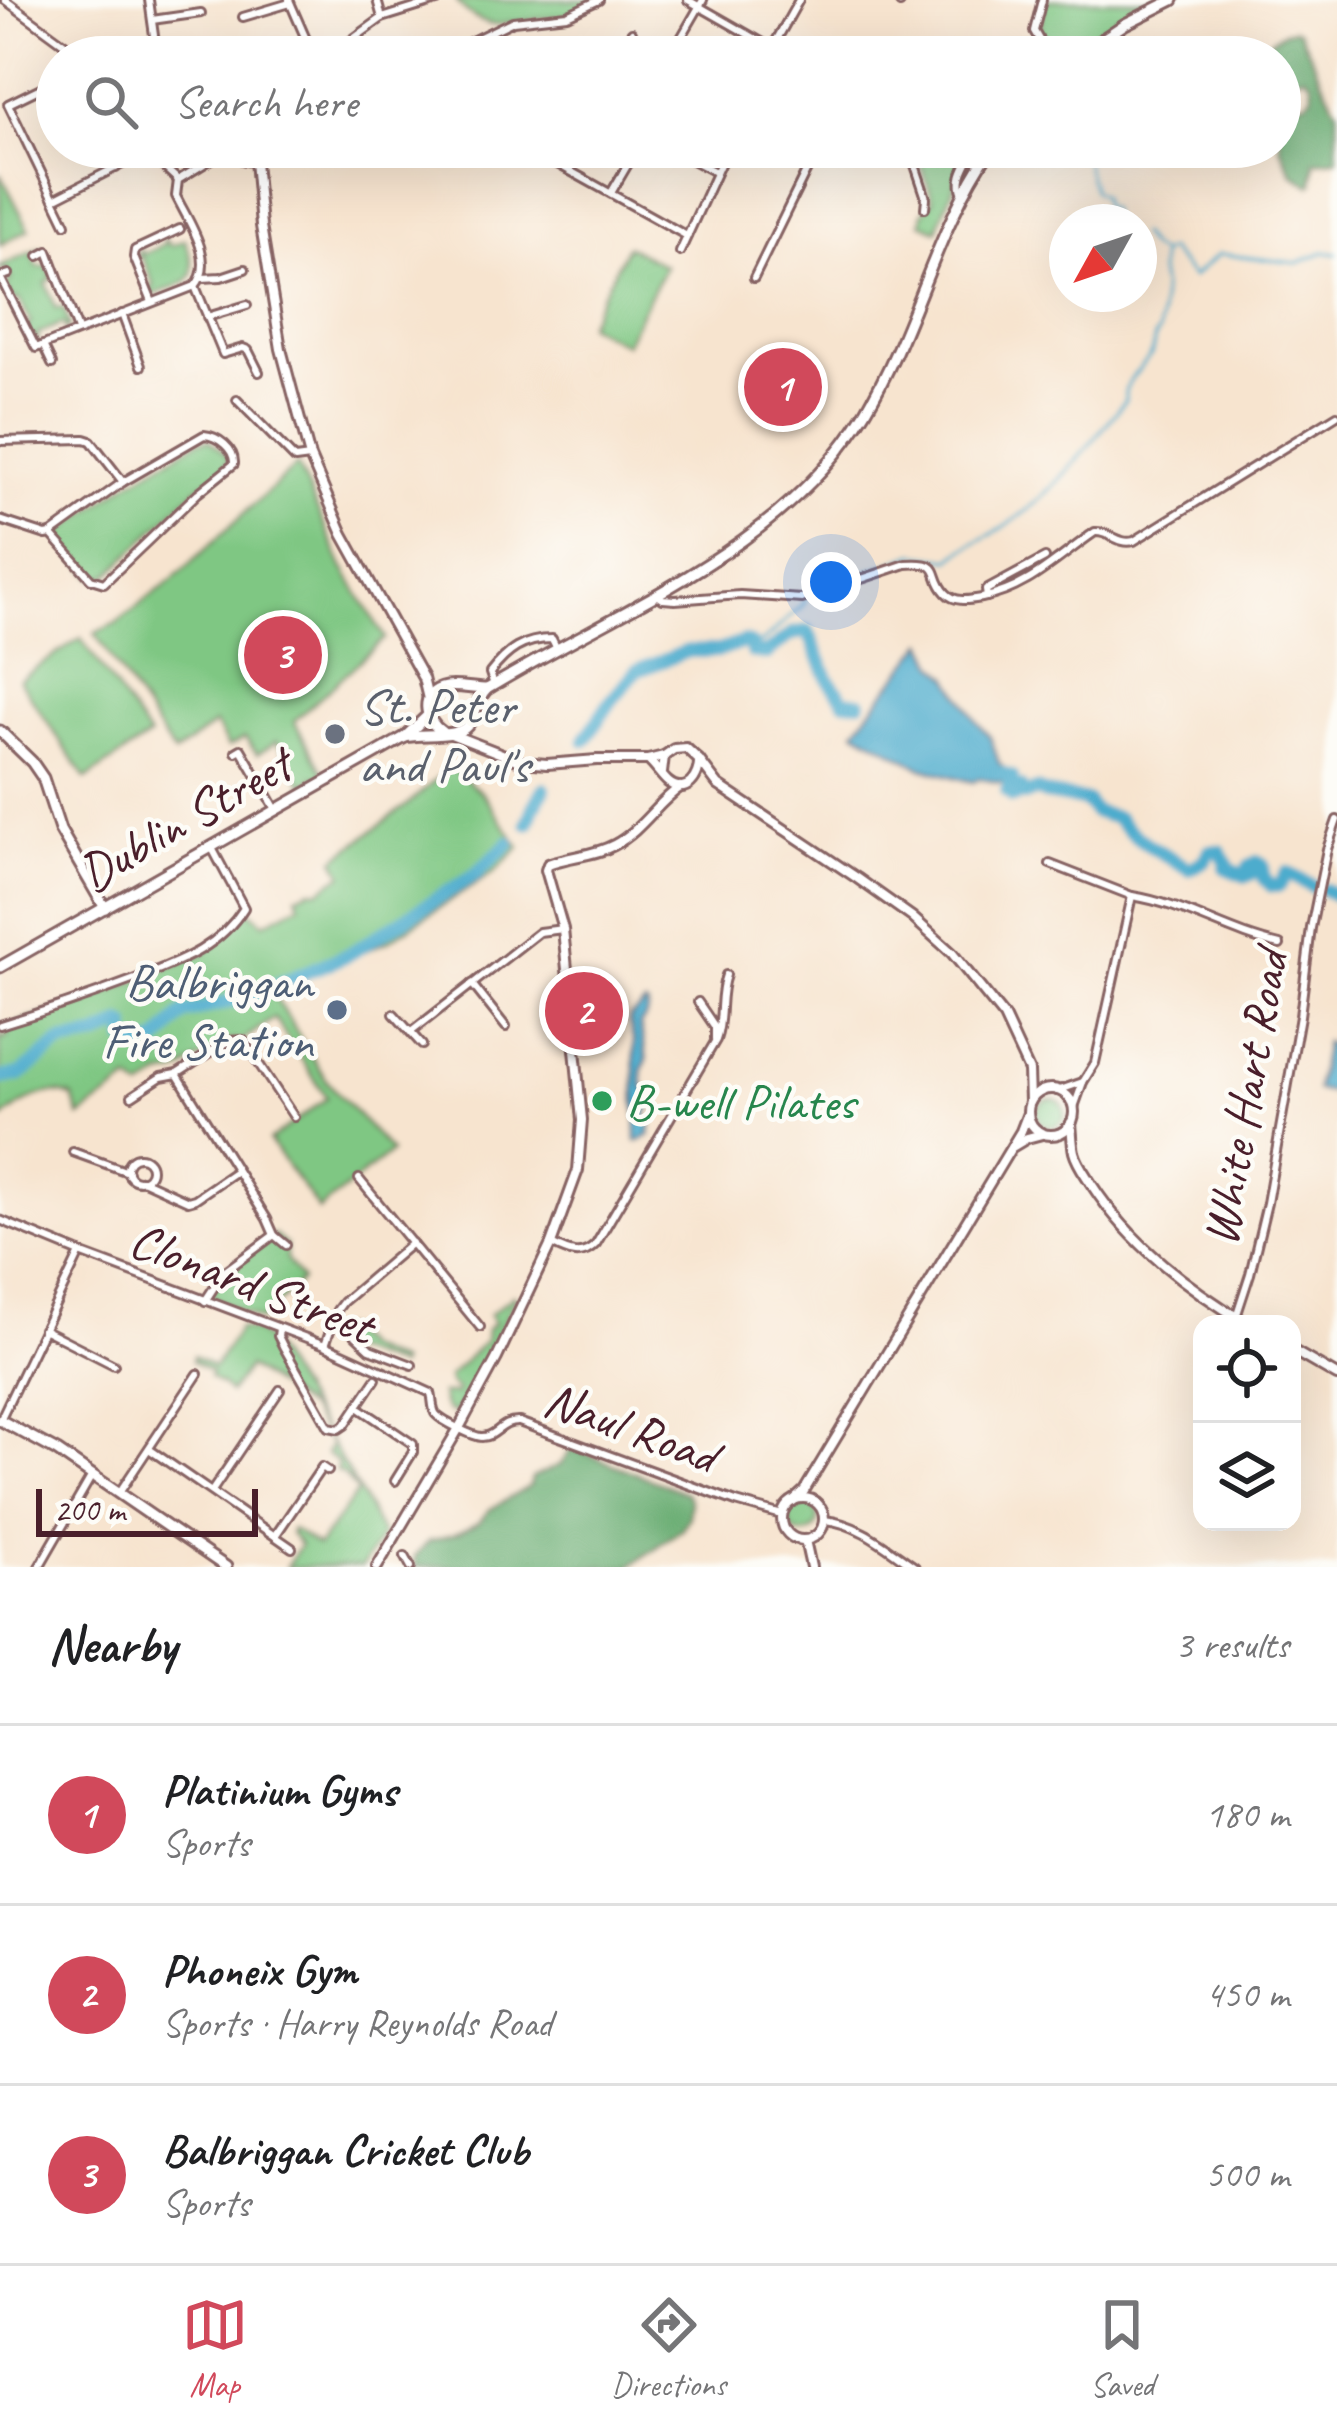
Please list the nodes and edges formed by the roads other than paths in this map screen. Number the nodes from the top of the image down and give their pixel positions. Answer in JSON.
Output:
{"nodes":[{"id":1,"x":5,"y":0,"type":"edge"},
{"id":2,"x":149,"y":0,"type":"edge"},
{"id":3,"x":377,"y":0,"type":"edge"},
{"id":4,"x":440,"y":0,"type":"edge"},
{"id":5,"x":598,"y":0,"type":"edge"},
{"id":6,"x":688,"y":0,"type":"edge"},
{"id":7,"x":800,"y":0,"type":"edge"},
{"id":8,"x":1042,"y":0,"type":"edge"},
{"id":9,"x":1173,"y":0,"type":"edge"},
{"id":10,"x":289,"y":2,"type":"edge"},
{"id":11,"x":701,"y":3,"type":"edge"},
{"id":12,"x":201,"y":13,"type":"dead end"},
{"id":13,"x":243,"y":17,"type":"dead end"},
{"id":14,"x":382,"y":18,"type":"junction"},
{"id":15,"x":152,"y":20,"type":"junction"},
{"id":16,"x":632,"y":32,"type":"dead end"},
{"id":17,"x":59,"y":36,"type":"edge"},
{"id":18,"x":154,"y":36,"type":"edge"},
{"id":19,"x":304,"y":36,"type":"edge"},
{"id":20,"x":357,"y":36,"type":"edge"},
{"id":21,"x":483,"y":36,"type":"edge"},
{"id":22,"x":629,"y":36,"type":"edge"},
{"id":23,"x":682,"y":36,"type":"edge"},
{"id":24,"x":747,"y":36,"type":"edge"},
{"id":25,"x":780,"y":36,"type":"edge"},
{"id":26,"x":1037,"y":36,"type":"edge"},
{"id":27,"x":1108,"y":36,"type":"edge"},
{"id":28,"x":36,"y":90,"type":"edge"},
{"id":29,"x":36,"y":162,"type":"edge"},
{"id":30,"x":39,"y":168,"type":"edge"},
{"id":31,"x":116,"y":168,"type":"edge"},
{"id":32,"x":165,"y":168,"type":"edge"},
{"id":33,"x":197,"y":168,"type":"edge"},
{"id":34,"x":256,"y":168,"type":"edge"},
{"id":35,"x":565,"y":168,"type":"edge"},
{"id":36,"x":626,"y":168,"type":"edge"},
{"id":37,"x":707,"y":168,"type":"edge"},
{"id":38,"x":717,"y":168,"type":"edge"},
{"id":39,"x":808,"y":168,"type":"edge"},
{"id":40,"x":917,"y":168,"type":"edge"},
{"id":41,"x":964,"y":168,"type":"edge"},
{"id":42,"x":979,"y":168,"type":"edge"},
{"id":43,"x":715,"y":172,"type":"junction"},
{"id":44,"x":178,"y":180,"type":"junction"},
{"id":45,"x":611,"y":193,"type":"junction"},
{"id":46,"x":963,"y":194,"type":"junction"},
{"id":47,"x":54,"y":199,"type":"junction"},
{"id":48,"x":929,"y":202,"type":"dead end"},
{"id":49,"x":66,"y":224,"type":"dead end"},
{"id":50,"x":180,"y":230,"type":"dead end"},
{"id":51,"x":687,"y":236,"type":"junction"},
{"id":52,"x":680,"y":252,"type":"dead end"},
{"id":53,"x":39,"y":256,"type":"dead end"},
{"id":54,"x":244,"y":269,"type":"dead end"},
{"id":55,"x":9,"y":274,"type":"dead end"},
{"id":56,"x":202,"y":278,"type":"junction"},
{"id":57,"x":754,"y":278,"type":"dead end"},
{"id":58,"x":195,"y":286,"type":"junction"},
{"id":59,"x":152,"y":302,"type":"junction"},
{"id":60,"x":247,"y":305,"type":"dead end"},
{"id":61,"x":122,"y":314,"type":"junction"},
{"id":62,"x":208,"y":317,"type":"junction"},
{"id":63,"x":78,"y":330,"type":"junction"},
{"id":64,"x":43,"y":345,"type":"junction"},
{"id":65,"x":52,"y":364,"type":"dead end"},
{"id":66,"x":141,"y":366,"type":"dead end"},
{"id":67,"x":259,"y":372,"type":"dead end"},
{"id":68,"x":237,"y":400,"type":"dead end"},
{"id":69,"x":1337,"y":415,"type":"edge"},
{"id":70,"x":0,"y":441,"type":"edge"},
{"id":71,"x":310,"y":457,"type":"junction"},
{"id":72,"x":123,"y":482,"type":"junction"},
{"id":73,"x":0,"y":520,"type":"edge"},
{"id":74,"x":51,"y":534,"type":"junction"},
{"id":75,"x":1045,"y":558,"type":"dead end"},
{"id":76,"x":656,"y":594,"type":"junction"},
{"id":77,"x":987,"y":596,"type":"junction"},
{"id":78,"x":556,"y":649,"type":"junction"},
{"id":79,"x":418,"y":669,"type":"junction"},
{"id":80,"x":445,"y":687,"type":"junction"},
{"id":81,"x":490,"y":687,"type":"junction"},
{"id":82,"x":458,"y":688,"type":"junction"},
{"id":83,"x":428,"y":701,"type":"junction"},
{"id":84,"x":427,"y":716,"type":"junction"},
{"id":85,"x":472,"y":716,"type":"junction"},
{"id":86,"x":0,"y":731,"type":"edge"},
{"id":87,"x":446,"y":733,"type":"junction"},
{"id":88,"x":405,"y":736,"type":"junction"},
{"id":89,"x":484,"y":747,"type":"junction"},
{"id":90,"x":236,"y":752,"type":"dead end"},
{"id":91,"x":664,"y":756,"type":"junction"},
{"id":92,"x":648,"y":760,"type":"junction"},
{"id":93,"x":699,"y":760,"type":"junction"},
{"id":94,"x":663,"y":775,"type":"junction"},
{"id":95,"x":692,"y":783,"type":"junction"},
{"id":96,"x":718,"y":785,"type":"junction"},
{"id":97,"x":680,"y":787,"type":"junction"},
{"id":98,"x":664,"y":798,"type":"junction"},
{"id":99,"x":277,"y":811,"type":"junction"},
{"id":100,"x":1337,"y":820,"type":"edge"},
{"id":101,"x":212,"y":848,"type":"junction"},
{"id":102,"x":1049,"y":864,"type":"dead end"},
{"id":103,"x":1132,"y":896,"type":"junction"},
{"id":104,"x":105,"y":908,"type":"junction"},
{"id":105,"x":563,"y":929,"type":"junction"},
{"id":106,"x":1280,"y":945,"type":"dead end"},
{"id":107,"x":0,"y":967,"type":"edge"},
{"id":108,"x":726,"y":975,"type":"dead end"},
{"id":109,"x":472,"y":984,"type":"junction"},
{"id":110,"x":698,"y":1003,"type":"dead end"},
{"id":111,"x":394,"y":1014,"type":"dead end"},
{"id":112,"x":0,"y":1025,"type":"edge"},
{"id":113,"x":506,"y":1027,"type":"dead end"},
{"id":114,"x":411,"y":1033,"type":"junction"},
{"id":115,"x":5,"y":1036,"type":"dead end"},
{"id":116,"x":715,"y":1042,"type":"junction"},
{"id":117,"x":422,"y":1045,"type":"dead end"},
{"id":118,"x":1029,"y":1071,"type":"junction"},
{"id":119,"x":177,"y":1074,"type":"junction"},
{"id":120,"x":1083,"y":1082,"type":"junction"},
{"id":121,"x":1053,"y":1090,"type":"junction"},
{"id":122,"x":132,"y":1096,"type":"dead end"},
{"id":123,"x":1029,"y":1108,"type":"junction"},
{"id":124,"x":1073,"y":1110,"type":"junction"},
{"id":125,"x":295,"y":1117,"type":"dead end"},
{"id":126,"x":1071,"y":1123,"type":"junction"},
{"id":127,"x":1047,"y":1135,"type":"junction"},
{"id":128,"x":1008,"y":1149,"type":"junction"},
{"id":129,"x":73,"y":1152,"type":"dead end"},
{"id":130,"x":1075,"y":1154,"type":"junction"},
{"id":131,"x":236,"y":1171,"type":"junction"},
{"id":132,"x":128,"y":1172,"type":"junction"},
{"id":133,"x":359,"y":1179,"type":"dead end"},
{"id":134,"x":142,"y":1180,"type":"junction"},
{"id":135,"x":0,"y":1220,"type":"edge"},
{"id":136,"x":274,"y":1234,"type":"junction"},
{"id":137,"x":412,"y":1243,"type":"junction"},
{"id":138,"x":550,"y":1244,"type":"junction"},
{"id":139,"x":286,"y":1245,"type":"dead end"},
{"id":140,"x":80,"y":1253,"type":"junction"},
{"id":141,"x":206,"y":1301,"type":"junction"},
{"id":142,"x":1233,"y":1315,"type":"edge"},
{"id":143,"x":1237,"y":1315,"type":"edge"},
{"id":144,"x":334,"y":1316,"type":"junction"},
{"id":145,"x":480,"y":1327,"type":"dead end"},
{"id":146,"x":43,"y":1329,"type":"junction"},
{"id":147,"x":279,"y":1329,"type":"junction"},
{"id":148,"x":325,"y":1346,"type":"junction"},
{"id":149,"x":1301,"y":1355,"type":"edge"},
{"id":150,"x":114,"y":1364,"type":"dead end"},
{"id":151,"x":412,"y":1365,"type":"dead end"},
{"id":152,"x":198,"y":1374,"type":"dead end"},
{"id":153,"x":1337,"y":1376,"type":"edge"},
{"id":154,"x":376,"y":1379,"type":"dead end"},
{"id":155,"x":280,"y":1390,"type":"dead end"},
{"id":156,"x":358,"y":1407,"type":"junction"},
{"id":157,"x":0,"y":1420,"type":"edge"},
{"id":158,"x":459,"y":1429,"type":"junction"},
{"id":159,"x":149,"y":1449,"type":"junction"},
{"id":160,"x":328,"y":1471,"type":"dead end"},
{"id":161,"x":92,"y":1475,"type":"junction"},
{"id":162,"x":813,"y":1475,"type":"junction"},
{"id":163,"x":408,"y":1480,"type":"dead end"},
{"id":164,"x":212,"y":1491,"type":"junction"},
{"id":165,"x":119,"y":1493,"type":"junction"},
{"id":166,"x":793,"y":1501,"type":"junction"},
{"id":167,"x":815,"y":1503,"type":"junction"},
{"id":168,"x":782,"y":1515,"type":"junction"},
{"id":169,"x":824,"y":1520,"type":"junction"},
{"id":170,"x":275,"y":1536,"type":"junction"},
{"id":171,"x":805,"y":1540,"type":"junction"},
{"id":172,"x":292,"y":1548,"type":"dead end"},
{"id":173,"x":405,"y":1556,"type":"dead end"},
{"id":174,"x":39,"y":1567,"type":"edge"},
{"id":175,"x":226,"y":1567,"type":"edge"},
{"id":176,"x":377,"y":1567,"type":"edge"},
{"id":177,"x":411,"y":1567,"type":"edge"},
{"id":178,"x":811,"y":1567,"type":"edge"},
{"id":179,"x":915,"y":1567,"type":"edge"}],
"edges":[{"from":1,"to":17,"type":"street"},
{"from":2,"to":15,"type":"street"},
{"from":3,"to":14,"type":"street"},
{"from":4,"to":14,"type":"street"},
{"from":5,"to":21,"type":"street"},
{"from":6,"to":11,"type":"street"},
{"from":7,"to":25,"type":"street"},
{"from":8,"to":26,"type":"street"},
{"from":9,"to":27,"type":"main road"},
{"from":10,"to":13,"type":"street"},
{"from":10,"to":19,"type":"street"},
{"from":11,"to":23,"type":"street"},
{"from":11,"to":24,"type":"street"},
{"from":12,"to":15,"type":"street"},
{"from":14,"to":20,"type":"street"},
{"from":15,"to":18,"type":"street"},
{"from":16,"to":22,"type":"street"},
{"from":28,"to":29,"type":"street"},
{"from":30,"to":47,"type":"street"},
{"from":31,"to":47,"type":"street"},
{"from":32,"to":44,"type":"street"},
{"from":33,"to":44,"type":"street"},
{"from":34,"to":71,"type":"street"},
{"from":35,"to":45,"type":"street"},
{"from":36,"to":45,"type":"street"},
{"from":37,"to":43,"type":"street"},
{"from":38,"to":43,"type":"street"},
{"from":39,"to":57,"type":"street"},
{"from":40,"to":48,"type":"street"},
{"from":41,"to":46,"type":"street"},
{"from":42,"to":46,"type":"main road"},
{"from":43,"to":51,"type":"street"},
{"from":44,"to":56,"type":"street"},
{"from":45,"to":51,"type":"street"},
{"from":46,"to":76,"type":"main road"},
{"from":47,"to":49,"type":"street"},
{"from":50,"to":59,"type":"street"},
{"from":51,"to":52,"type":"street"},
{"from":53,"to":63,"type":"street"},
{"from":54,"to":56,"type":"street"},
{"from":55,"to":64,"type":"street"},
{"from":56,"to":58,"type":"street"},
{"from":58,"to":59,"type":"street"},
{"from":58,"to":62,"type":"street"},
{"from":59,"to":61,"type":"street"},
{"from":60,"to":62,"type":"street"},
{"from":61,"to":63,"type":"street"},
{"from":61,"to":66,"type":"street"},
{"from":62,"to":67,"type":"street"},
{"from":63,"to":64,"type":"street"},
{"from":64,"to":65,"type":"street"},
{"from":68,"to":71,"type":"street"},
{"from":69,"to":77,"type":"street"},
{"from":70,"to":72,"type":"street"},
{"from":71,"to":79,"type":"street"},
{"from":72,"to":74,"type":"street"},
{"from":72,"to":74,"type":"street"},
{"from":73,"to":74,"type":"street"},
{"from":75,"to":77,"type":"street"},
{"from":76,"to":77,"type":"street"},
{"from":76,"to":78,"type":"main road"},
{"from":78,"to":81,"type":"main road"},
{"from":78,"to":81,"type":"street"},
{"from":79,"to":80,"type":"street"},
{"from":79,"to":83,"type":"street"},
{"from":80,"to":82,"type":"main road"},
{"from":80,"to":83,"type":"main road"},
{"from":81,"to":82,"type":"main road"},
{"from":81,"to":85,"type":"main road"},
{"from":82,"to":85,"type":"main road"},
{"from":83,"to":84,"type":"main road"},
{"from":84,"to":87,"type":"main road"},
{"from":84,"to":88,"type":"main road","name":"Dublin Street"},
{"from":85,"to":87,"type":"main road"},
{"from":85,"to":89,"type":"street"},
{"from":86,"to":104,"type":"main road"},
{"from":87,"to":88,"type":"main road","name":"Dublin Street"},
{"from":87,"to":89,"type":"street"},
{"from":88,"to":99,"type":"main road","name":"Dublin Street"},
{"from":89,"to":92,"type":"street"},
{"from":90,"to":99,"type":"street"},
{"from":91,"to":92,"type":"street"},
{"from":91,"to":93,"type":"street"},
{"from":91,"to":94,"type":"street"},
{"from":92,"to":94,"type":"street"},
{"from":93,"to":95,"type":"street"},
{"from":93,"to":96,"type":"street"},
{"from":94,"to":97,"type":"street"},
{"from":94,"to":98,"type":"street"},
{"from":95,"to":96,"type":"street"},
{"from":95,"to":97,"type":"street"},
{"from":96,"to":118,"type":"street"},
{"from":97,"to":98,"type":"street"},
{"from":98,"to":105,"type":"street"},
{"from":99,"to":101,"type":"main road","name":"Dublin Street"},
{"from":100,"to":143,"type":"street","name":"White Hart Road"},
{"from":101,"to":104,"type":"main road","name":"Dublin Street"},
{"from":101,"to":112,"type":"street"},
{"from":102,"to":103,"type":"street"},
{"from":103,"to":106,"type":"street"},
{"from":103,"to":120,"type":"street"},
{"from":104,"to":107,"type":"main road","name":"Dublin Street"},
{"from":105,"to":109,"type":"street"},
{"from":105,"to":138,"type":"street"},
{"from":108,"to":116,"type":"street"},
{"from":109,"to":113,"type":"street"},
{"from":109,"to":114,"type":"street"},
{"from":110,"to":116,"type":"street"},
{"from":111,"to":114,"type":"street"},
{"from":112,"to":115,"type":"street"},
{"from":114,"to":117,"type":"street"},
{"from":116,"to":138,"type":"street"},
{"from":118,"to":121,"type":"street"},
{"from":118,"to":123,"type":"street"},
{"from":119,"to":122,"type":"street"},
{"from":119,"to":125,"type":"street"},
{"from":119,"to":131,"type":"street"},
{"from":120,"to":121,"type":"street"},
{"from":120,"to":124,"type":"street"},
{"from":121,"to":123,"type":"street"},
{"from":121,"to":124,"type":"street"},
{"from":123,"to":127,"type":"street"},
{"from":123,"to":128,"type":"street"},
{"from":124,"to":126,"type":"street"},
{"from":126,"to":127,"type":"street"},
{"from":126,"to":130,"type":"street"},
{"from":127,"to":128,"type":"street"},
{"from":127,"to":130,"type":"street"},
{"from":128,"to":162,"type":"street"},
{"from":129,"to":132,"type":"street"},
{"from":130,"to":142,"type":"street"},
{"from":131,"to":134,"type":"street"},
{"from":131,"to":136,"type":"street"},
{"from":132,"to":134,"type":"street"},
{"from":132,"to":134,"type":"street"},
{"from":133,"to":137,"type":"street"},
{"from":135,"to":140,"type":"street","name":"Clonard Street"},
{"from":136,"to":139,"type":"street"},
{"from":136,"to":141,"type":"street"},
{"from":137,"to":144,"type":"street"},
{"from":137,"to":145,"type":"street"},
{"from":138,"to":158,"type":"street"},
{"from":140,"to":141,"type":"street","name":"Clonard Street"},
{"from":140,"to":146,"type":"street"},
{"from":141,"to":147,"type":"street","name":"Clonard Street"},
{"from":144,"to":148,"type":"street"},
{"from":144,"to":151,"type":"street"},
{"from":146,"to":150,"type":"street"},
{"from":146,"to":157,"type":"street"},
{"from":147,"to":148,"type":"street","name":"Clonard Street"},
{"from":147,"to":156,"type":"street"},
{"from":148,"to":158,"type":"street","name":"Clonard Street"},
{"from":149,"to":153,"type":"street"},
{"from":152,"to":159,"type":"street"},
{"from":154,"to":156,"type":"street"},
{"from":155,"to":164,"type":"street"},
{"from":156,"to":163,"type":"street"},
{"from":157,"to":161,"type":"main road"},
{"from":158,"to":168,"type":"street","name":"Naul Road"},
{"from":158,"to":176,"type":"street"},
{"from":159,"to":164,"type":"street"},
{"from":159,"to":165,"type":"street"},
{"from":160,"to":170,"type":"street"},
{"from":161,"to":165,"type":"main road"},
{"from":161,"to":174,"type":"street"},
{"from":162,"to":166,"type":"street"},
{"from":162,"to":167,"type":"street"},
{"from":164,"to":170,"type":"street"},
{"from":165,"to":175,"type":"main road"},
{"from":166,"to":167,"type":"street"},
{"from":166,"to":168,"type":"street"},
{"from":167,"to":169,"type":"street"},
{"from":168,"to":171,"type":"street"},
{"from":169,"to":171,"type":"street"},
{"from":169,"to":179,"type":"street"},
{"from":170,"to":172,"type":"street"},
{"from":171,"to":178,"type":"street"},
{"from":173,"to":177,"type":"street"}]}
